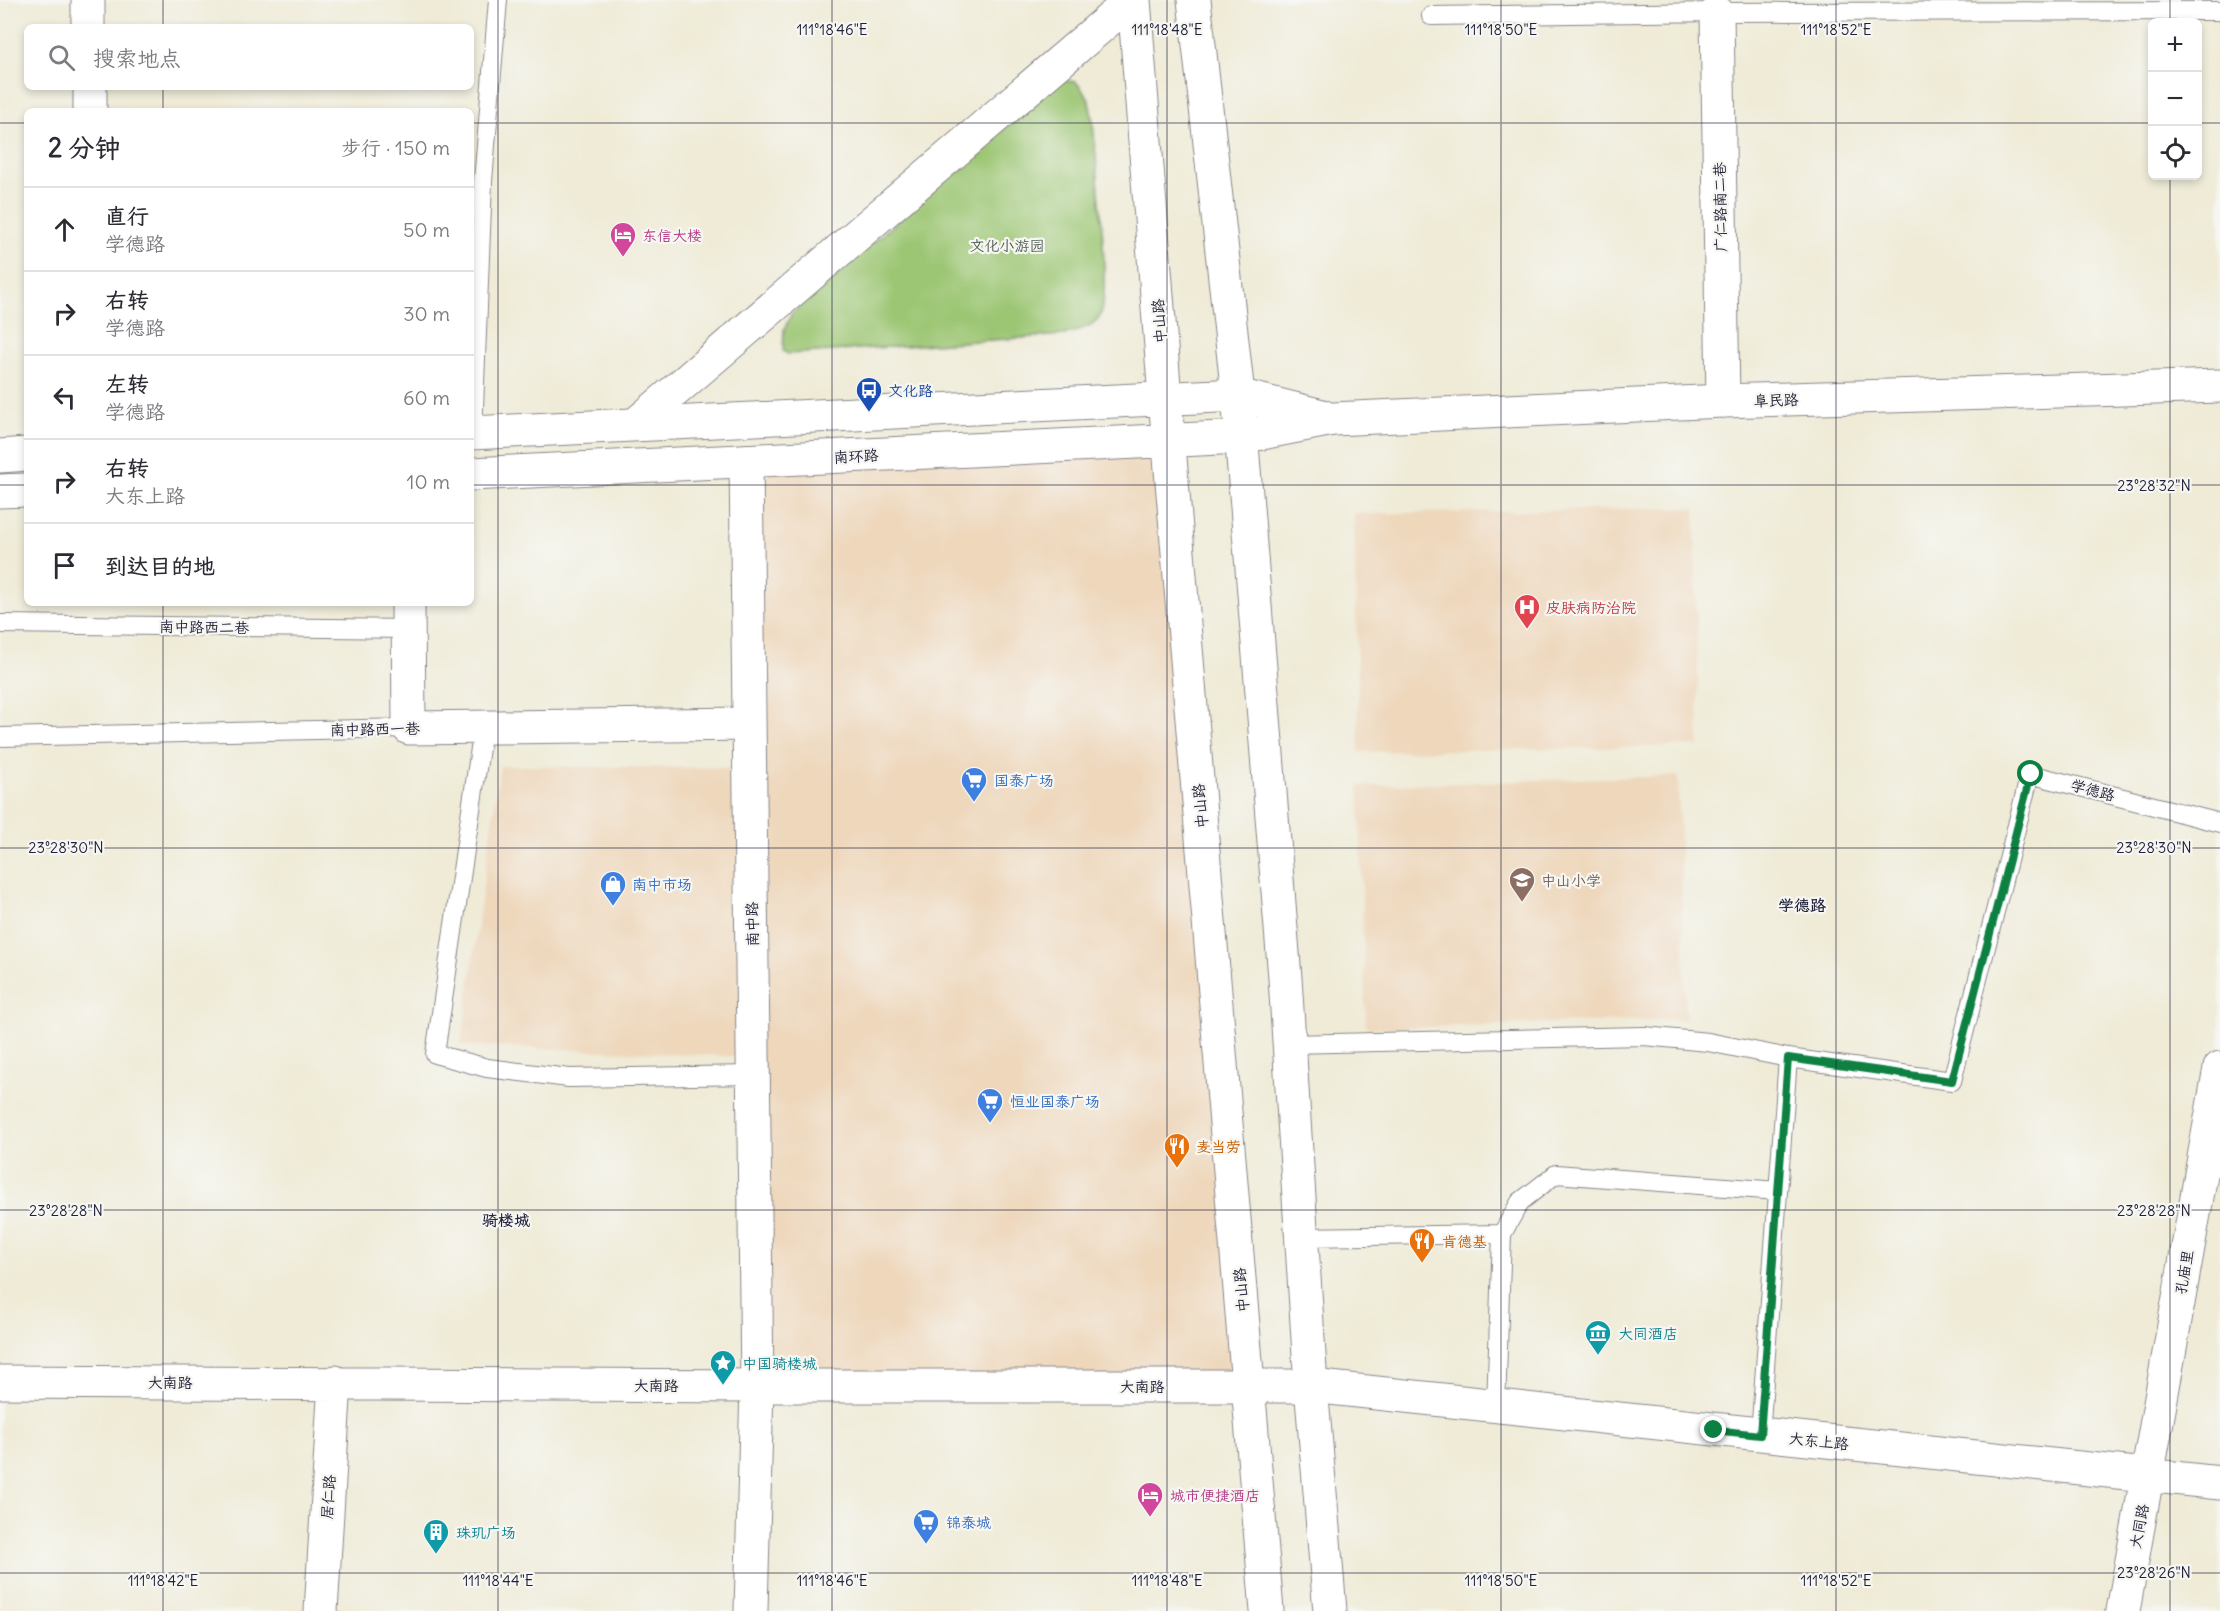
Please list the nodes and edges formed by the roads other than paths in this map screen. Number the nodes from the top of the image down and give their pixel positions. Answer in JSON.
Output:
{"nodes":[{"id":1,"x":88,"y":0,"type":"edge"},
{"id":2,"x":498,"y":0,"type":"edge"},
{"id":3,"x":1133,"y":0,"type":"edge"},
{"id":4,"x":1194,"y":0,"type":"edge"},
{"id":5,"x":2220,"y":10,"type":"edge"},
{"id":6,"x":1718,"y":12,"type":"junction"},
{"id":7,"x":1431,"y":16,"type":"dead end"},
{"id":8,"x":88,"y":24,"type":"edge"},
{"id":9,"x":90,"y":90,"type":"edge"},
{"id":10,"x":90,"y":108,"type":"edge"},
{"id":11,"x":2220,"y":386,"type":"edge"},
{"id":12,"x":474,"y":387,"type":"edge"},
{"id":13,"x":1238,"y":395,"type":"junction"},
{"id":14,"x":1165,"y":398,"type":"junction"},
{"id":15,"x":1724,"y":401,"type":"junction"},
{"id":16,"x":1333,"y":419,"type":"junction"},
{"id":17,"x":636,"y":424,"type":"junction"},
{"id":18,"x":474,"y":433,"type":"edge"},
{"id":19,"x":1241,"y":437,"type":"junction"},
{"id":20,"x":1170,"y":440,"type":"junction"},
{"id":21,"x":24,"y":454,"type":"edge"},
{"id":22,"x":0,"y":456,"type":"edge"},
{"id":23,"x":746,"y":461,"type":"junction"},
{"id":24,"x":474,"y":474,"type":"edge"},
{"id":25,"x":24,"y":490,"type":"edge"},
{"id":26,"x":0,"y":491,"type":"edge"},
{"id":27,"x":408,"y":616,"type":"edge"},
{"id":28,"x":0,"y":624,"type":"edge"},
{"id":29,"x":749,"y":724,"type":"junction"},
{"id":30,"x":409,"y":728,"type":"junction"},
{"id":31,"x":483,"y":728,"type":"junction"},
{"id":32,"x":0,"y":736,"type":"edge"},
{"id":33,"x":2220,"y":824,"type":"edge"},
{"id":34,"x":1289,"y":1044,"type":"junction"},
{"id":35,"x":1788,"y":1058,"type":"junction"},
{"id":36,"x":2220,"y":1068,"type":"edge"},
{"id":37,"x":754,"y":1075,"type":"junction"},
{"id":38,"x":1778,"y":1191,"type":"junction"},
{"id":39,"x":1502,"y":1234,"type":"junction"},
{"id":40,"x":1301,"y":1238,"type":"junction"},
{"id":41,"x":0,"y":1382,"type":"edge"},
{"id":42,"x":335,"y":1382,"type":"junction"},
{"id":43,"x":757,"y":1386,"type":"junction"},
{"id":44,"x":1249,"y":1386,"type":"junction"},
{"id":45,"x":1311,"y":1386,"type":"junction"},
{"id":46,"x":1496,"y":1406,"type":"junction"},
{"id":47,"x":1760,"y":1435,"type":"junction"},
{"id":48,"x":2148,"y":1476,"type":"junction"},
{"id":49,"x":2220,"y":1483,"type":"edge"},
{"id":50,"x":321,"y":1611,"type":"edge"},
{"id":51,"x":750,"y":1611,"type":"edge"},
{"id":52,"x":1267,"y":1611,"type":"edge"},
{"id":53,"x":1330,"y":1611,"type":"edge"},
{"id":54,"x":2123,"y":1611,"type":"edge"}],
"edges":[{"from":1,"to":8,"type":"street"},
{"from":2,"to":12,"type":"lane"},
{"from":3,"to":14,"type":"street","name":"中山路"},
{"from":3,"to":17,"type":"street"},
{"from":4,"to":13,"type":"street"},
{"from":5,"to":6,"type":"lane"},
{"from":6,"to":7,"type":"lane"},
{"from":6,"to":15,"type":"street","name":"广仁路南二巷"},
{"from":9,"to":10,"type":"street"},
{"from":11,"to":15,"type":"street","name":"阜民路"},
{"from":13,"to":14,"type":"street"},
{"from":13,"to":16,"type":"street"},
{"from":13,"to":19,"type":"street"},
{"from":14,"to":17,"type":"street"},
{"from":14,"to":20,"type":"street","name":"中山路"},
{"from":15,"to":16,"type":"street","name":"阜民路"},
{"from":16,"to":19,"type":"street","name":"南环路"},
{"from":17,"to":18,"type":"street"},
{"from":19,"to":20,"type":"street","name":"南环路"},
{"from":19,"to":34,"type":"street"},
{"from":20,"to":23,"type":"street","name":"南环路"},
{"from":20,"to":44,"type":"street","name":"中山路"},
{"from":21,"to":22,"type":"street"},
{"from":23,"to":24,"type":"street","name":"南环路"},
{"from":23,"to":29,"type":"street","name":"南中路"},
{"from":25,"to":26,"type":"street"},
{"from":27,"to":28,"type":"lane","name":"南中路西二巷"},
{"from":27,"to":30,"type":"street"},
{"from":29,"to":31,"type":"street","name":"南中路西一巷"},
{"from":29,"to":37,"type":"street","name":"南中路"},
{"from":30,"to":31,"type":"street","name":"南中路西一巷"},
{"from":30,"to":32,"type":"lane","name":"南中路西一巷"},
{"from":31,"to":37,"type":"lane"},
{"from":33,"to":35,"type":"lane","name":"学德路"},
{"from":34,"to":35,"type":"lane"},
{"from":34,"to":40,"type":"street"},
{"from":35,"to":38,"type":"lane"},
{"from":36,"to":48,"type":"street","name":"孔庙里"},
{"from":37,"to":43,"type":"street","name":"南中路"},
{"from":38,"to":39,"type":"lane"},
{"from":38,"to":47,"type":"lane"},
{"from":39,"to":40,"type":"lane"},
{"from":39,"to":46,"type":"lane"},
{"from":40,"to":45,"type":"street"},
{"from":41,"to":42,"type":"street","name":"大南路"},
{"from":42,"to":43,"type":"street","name":"大南路"},
{"from":42,"to":50,"type":"street","name":"居仁路"},
{"from":43,"to":44,"type":"street","name":"大南路"},
{"from":43,"to":51,"type":"street"},
{"from":44,"to":45,"type":"street","name":"大南路"},
{"from":44,"to":52,"type":"street","name":"中山路"},
{"from":45,"to":46,"type":"street","name":"大东上路"},
{"from":45,"to":53,"type":"street"},
{"from":46,"to":47,"type":"street","name":"大东上路"},
{"from":47,"to":48,"type":"street","name":"大东上路"},
{"from":48,"to":49,"type":"street","name":"大东上路"},
{"from":48,"to":54,"type":"street","name":"大同路"}]}
